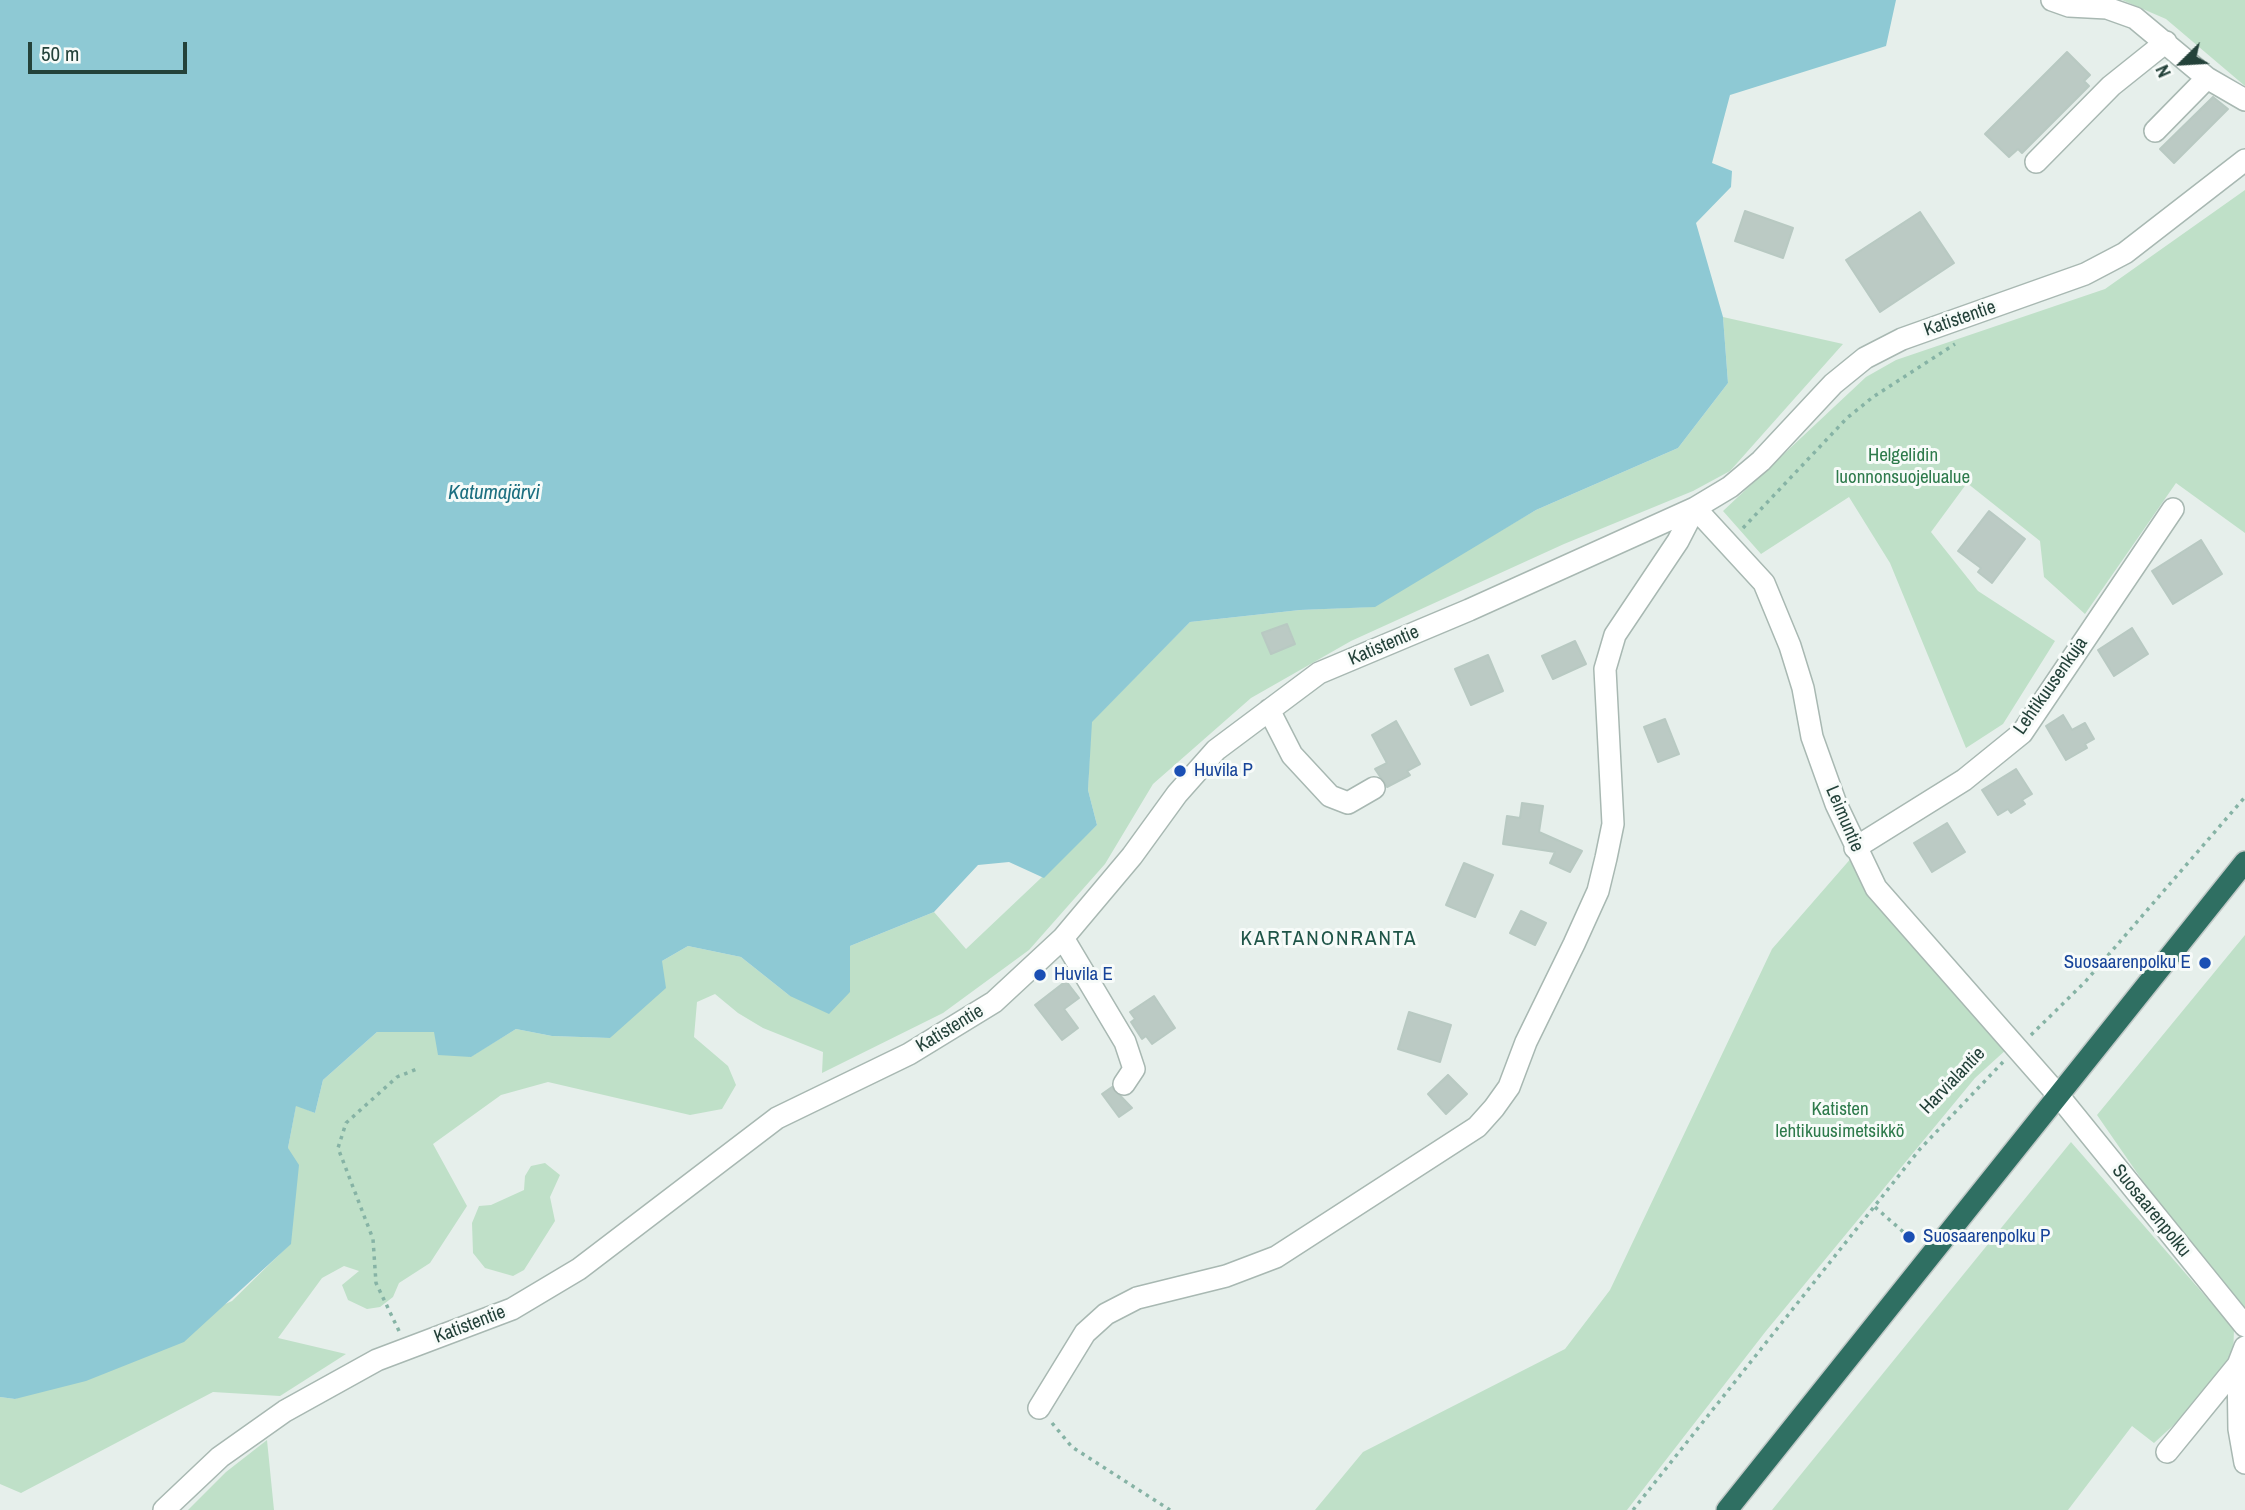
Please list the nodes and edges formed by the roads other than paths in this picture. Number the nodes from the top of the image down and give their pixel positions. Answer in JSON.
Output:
{"nodes":[{"id":1,"x":2052,"y":0,"type":"edge"},
{"id":2,"x":2166,"y":42,"type":"junction"},
{"id":3,"x":2207,"y":78,"type":"junction"},
{"id":4,"x":2245,"y":100,"type":"edge"},
{"id":5,"x":2155,"y":131,"type":"dead end"},
{"id":6,"x":2245,"y":160,"type":"edge"},
{"id":7,"x":2036,"y":162,"type":"dead end"},
{"id":8,"x":1695,"y":508,"type":"junction"},
{"id":9,"x":2173,"y":509,"type":"dead end"},
{"id":10,"x":1269,"y":710,"type":"junction"},
{"id":11,"x":1374,"y":788,"type":"dead end"},
{"id":12,"x":1855,"y":848,"type":"junction"},
{"id":13,"x":2245,"y":862,"type":"edge"},
{"id":14,"x":1063,"y":938,"type":"junction"},
{"id":15,"x":1124,"y":1084,"type":"dead end"},
{"id":16,"x":2058,"y":1095,"type":"junction"},
{"id":17,"x":2245,"y":1326,"type":"edge"},
{"id":18,"x":2242,"y":1356,"type":"edge"},
{"id":19,"x":1039,"y":1408,"type":"road end"},
{"id":20,"x":2167,"y":1452,"type":"dead end"},
{"id":21,"x":2245,"y":1463,"type":"edge"},
{"id":22,"x":164,"y":1510,"type":"edge"},
{"id":23,"x":1727,"y":1510,"type":"edge"}],
"edges":[{"from":1,"to":2,"type":"street"},
{"from":2,"to":3,"type":"street"},
{"from":2,"to":7,"type":"street"},
{"from":3,"to":4,"type":"street"},
{"from":3,"to":5,"type":"street"},
{"from":6,"to":8,"type":"street","name":"Katistentie"},
{"from":8,"to":10,"type":"street","name":"Katistentie"},
{"from":8,"to":12,"type":"street","name":"Leimuntie"},
{"from":8,"to":19,"type":"street"},
{"from":9,"to":12,"type":"street","name":"Lehtikuusenkuja"},
{"from":10,"to":11,"type":"street"},
{"from":10,"to":14,"type":"street","name":"Katistentie"},
{"from":12,"to":16,"type":"street","name":"Leimuntie"},
{"from":13,"to":16,"type":"highway"},
{"from":14,"to":15,"type":"street"},
{"from":14,"to":22,"type":"street","name":"Katistentie"},
{"from":16,"to":17,"type":"street","name":"Suosaarenpolku"},
{"from":16,"to":23,"type":"highway"},
{"from":18,"to":20,"type":"street"},
{"from":18,"to":21,"type":"street"}]}
